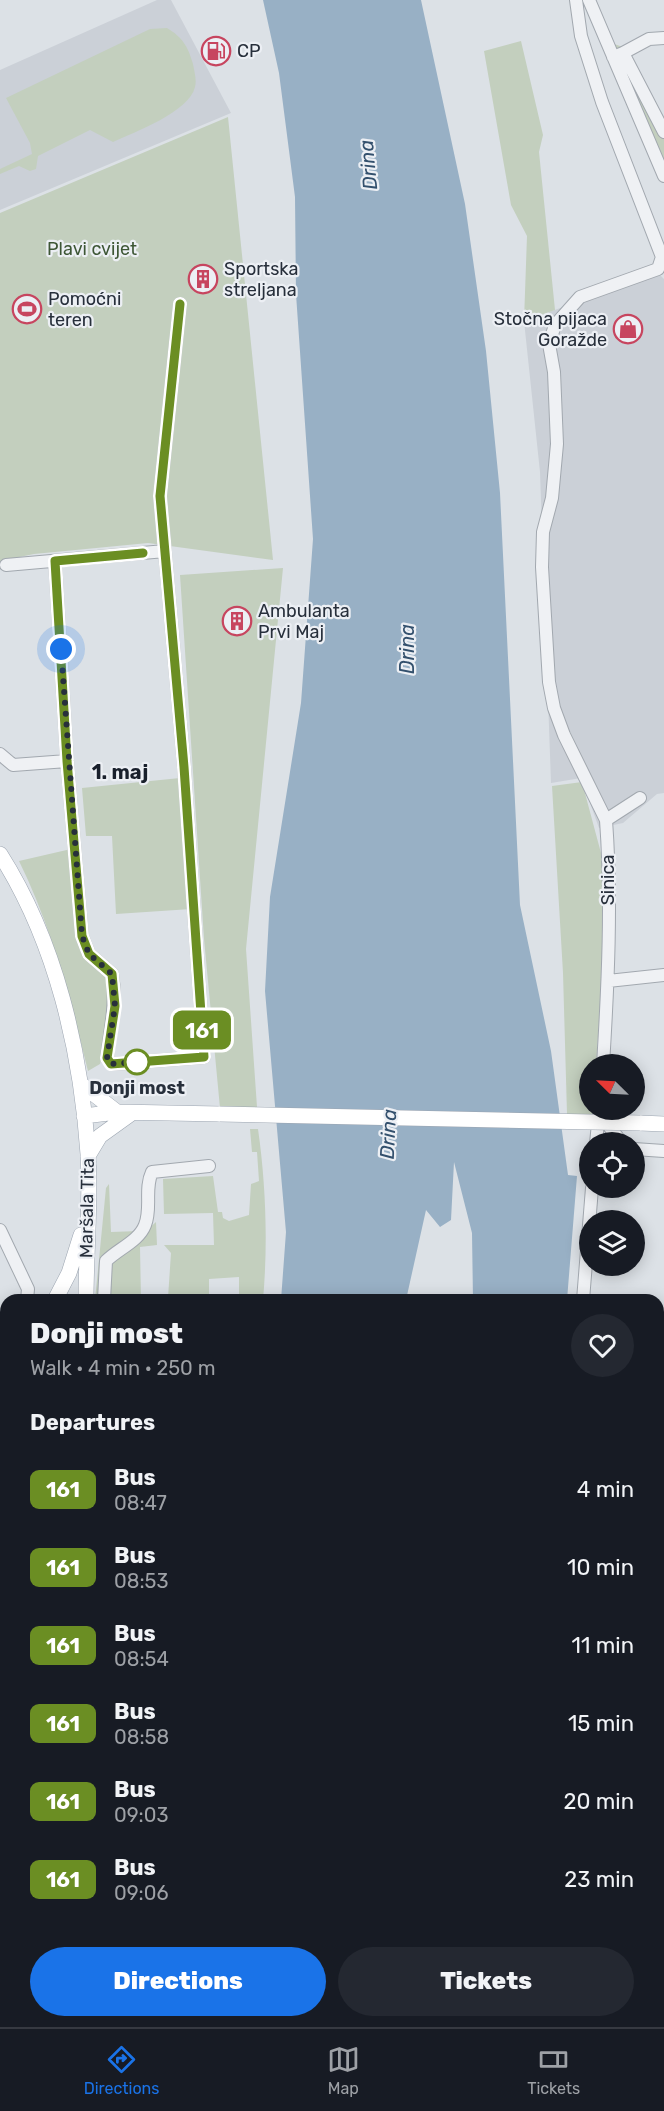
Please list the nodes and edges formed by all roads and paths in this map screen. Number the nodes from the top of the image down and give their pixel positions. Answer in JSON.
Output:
{"nodes":[{"id":1,"x":576,"y":0,"type":"edge"},
{"id":2,"x":589,"y":0,"type":"edge"},
{"id":3,"x":664,"y":38,"type":"edge"},
{"id":4,"x":618,"y":55,"type":"junction"},
{"id":5,"x":664,"y":132,"type":"edge"},
{"id":6,"x":664,"y":176,"type":"edge"},
{"id":7,"x":180,"y":304,"type":"dead end"},
{"id":8,"x":165,"y":551,"type":"junction"},
{"id":9,"x":55,"y":561,"type":"junction"},
{"id":10,"x":6,"y":565,"type":"dead end"},
{"id":11,"x":0,"y":754,"type":"edge"},
{"id":12,"x":67,"y":761,"type":"junction"},
{"id":13,"x":640,"y":798,"type":"dead end"},
{"id":14,"x":606,"y":820,"type":"junction"},
{"id":15,"x":0,"y":854,"type":"edge"},
{"id":16,"x":664,"y":975,"type":"edge"},
{"id":17,"x":608,"y":981,"type":"junction"},
{"id":18,"x":604,"y":1054,"type":"edge"},
{"id":19,"x":82,"y":1085,"type":"junction"},
{"id":20,"x":124,"y":1113,"type":"junction"},
{"id":21,"x":84,"y":1116,"type":"junction"},
{"id":22,"x":664,"y":1124,"type":"edge"},
{"id":23,"x":645,"y":1150,"type":"edge"},
{"id":24,"x":664,"y":1151,"type":"edge"},
{"id":25,"x":88,"y":1156,"type":"junction"},
{"id":26,"x":209,"y":1166,"type":"dead end"},
{"id":27,"x":591,"y":1198,"type":"edge"},
{"id":28,"x":87,"y":1218,"type":"junction"},
{"id":29,"x":0,"y":1230,"type":"edge"},
{"id":30,"x":28,"y":1294,"type":"edge"},
{"id":31,"x":60,"y":1294,"type":"edge"},
{"id":32,"x":84,"y":1294,"type":"edge"},
{"id":33,"x":104,"y":1294,"type":"edge"},
{"id":34,"x":583,"y":1294,"type":"edge"}],
"edges":[{"from":1,"to":14,"type":"street"},
{"from":2,"to":4,"type":"street"},
{"from":3,"to":4,"type":"street"},
{"from":4,"to":5,"type":"street"},
{"from":4,"to":6,"type":"street"},
{"from":7,"to":8,"type":"street"},
{"from":8,"to":9,"type":"street"},
{"from":8,"to":12,"type":"street"},
{"from":9,"to":10,"type":"street"},
{"from":9,"to":12,"type":"street"},
{"from":11,"to":12,"type":"street"},
{"from":13,"to":14,"type":"street"},
{"from":14,"to":17,"type":"street","name":"Sinica"},
{"from":15,"to":19,"type":"main road","name":"Maršala Tita"},
{"from":16,"to":17,"type":"street"},
{"from":17,"to":18,"type":"street","name":"Sinica"},
{"from":19,"to":20,"type":"main road"},
{"from":19,"to":21,"type":"main road","name":"Maršala Tita"},
{"from":20,"to":21,"type":"main road"},
{"from":20,"to":22,"type":"main road","bridge":true},
{"from":20,"to":25,"type":"main road"},
{"from":21,"to":25,"type":"main road","name":"Maršala Tita"},
{"from":23,"to":24,"type":"street"},
{"from":25,"to":28,"type":"main road","name":"Maršala Tita"},
{"from":26,"to":33,"type":"street","name":"Maršala Tita"},
{"from":27,"to":34,"type":"street"},
{"from":28,"to":31,"type":"main road"},
{"from":28,"to":32,"type":"main road","name":"Maršala Tita"},
{"from":29,"to":30,"type":"street"}]}
